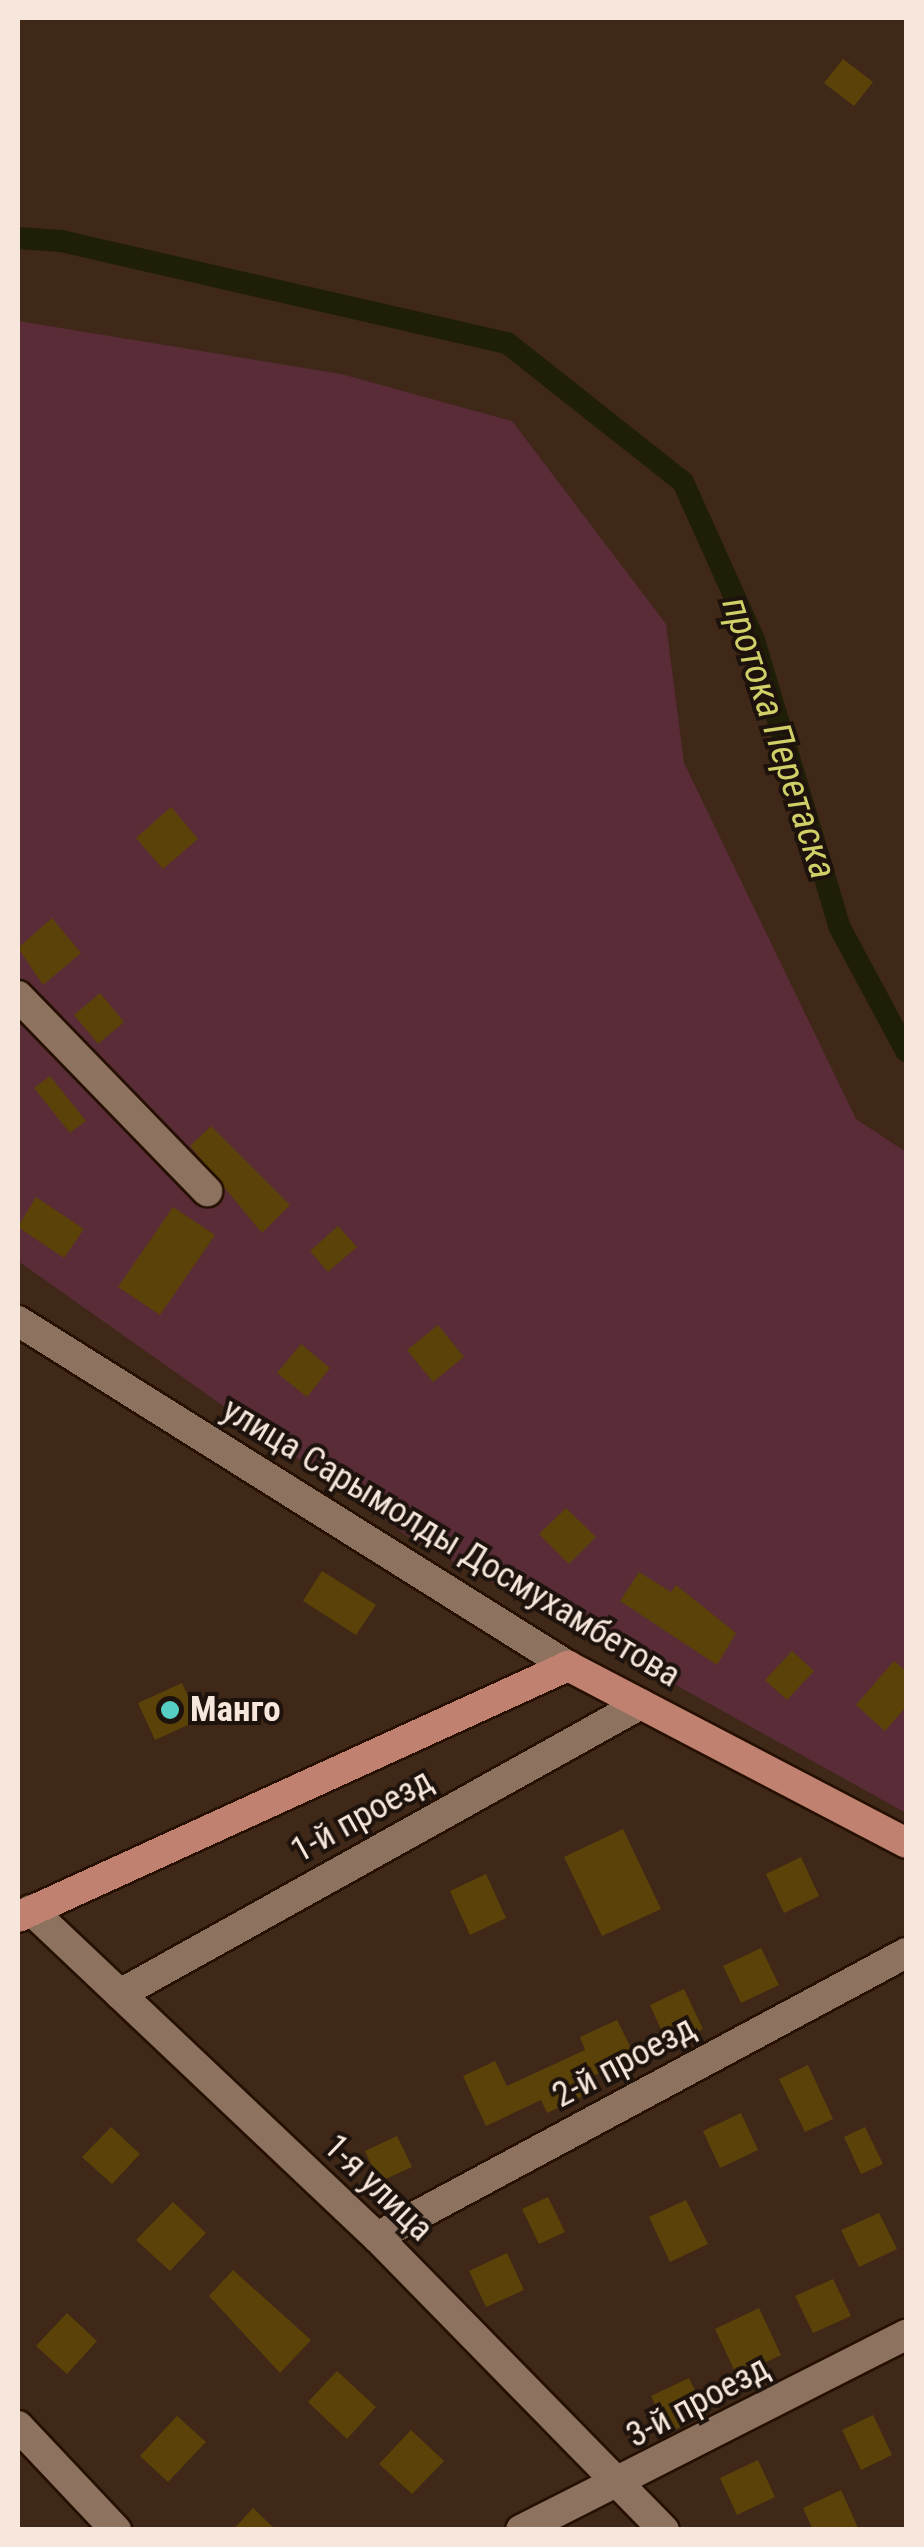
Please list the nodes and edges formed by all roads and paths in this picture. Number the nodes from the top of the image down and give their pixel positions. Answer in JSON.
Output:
{"nodes":[{"id":1,"x":24,"y":1016,"type":"edge"},
{"id":2,"x":207,"y":1191,"type":"dead end"},
{"id":3,"x":18,"y":1321,"type":"edge"},
{"id":4,"x":568,"y":1666,"type":"junction"},
{"id":5,"x":641,"y":1704,"type":"junction"},
{"id":6,"x":906,"y":1843,"type":"edge"},
{"id":7,"x":24,"y":1913,"type":"edge"},
{"id":8,"x":906,"y":1953,"type":"edge"},
{"id":9,"x":120,"y":1994,"type":"junction"},
{"id":10,"x":378,"y":2237,"type":"junction"},
{"id":11,"x":906,"y":2335,"type":"edge"},
{"id":12,"x":18,"y":2426,"type":"edge"},
{"id":13,"x":618,"y":2486,"type":"junction"},
{"id":14,"x":116,"y":2530,"type":"edge"},
{"id":15,"x":521,"y":2530,"type":"edge"},
{"id":16,"x":664,"y":2530,"type":"edge"}],
"edges":[{"from":1,"to":2,"type":"street"},
{"from":3,"to":4,"type":"street","name":"улица Сарымолды Досмухамбетова"},
{"from":4,"to":5,"type":"main road","name":"улица Сарымолды Досмухамбетова"},
{"from":4,"to":7,"type":"main road"},
{"from":5,"to":6,"type":"main road","name":"улица Сарымолды Досмухамбетова"},
{"from":5,"to":9,"type":"street","name":"1-й проезд"},
{"from":7,"to":9,"type":"street","name":"1-я улица"},
{"from":8,"to":10,"type":"street","name":"2-й проезд"},
{"from":9,"to":10,"type":"street","name":"1-я улица"},
{"from":10,"to":13,"type":"street","name":"1-я улица"},
{"from":11,"to":13,"type":"street","name":"3-й проезд"},
{"from":12,"to":14,"type":"street"},
{"from":13,"to":15,"type":"street","name":"3-й проезд"},
{"from":13,"to":16,"type":"street","name":"1-я улица"}]}
